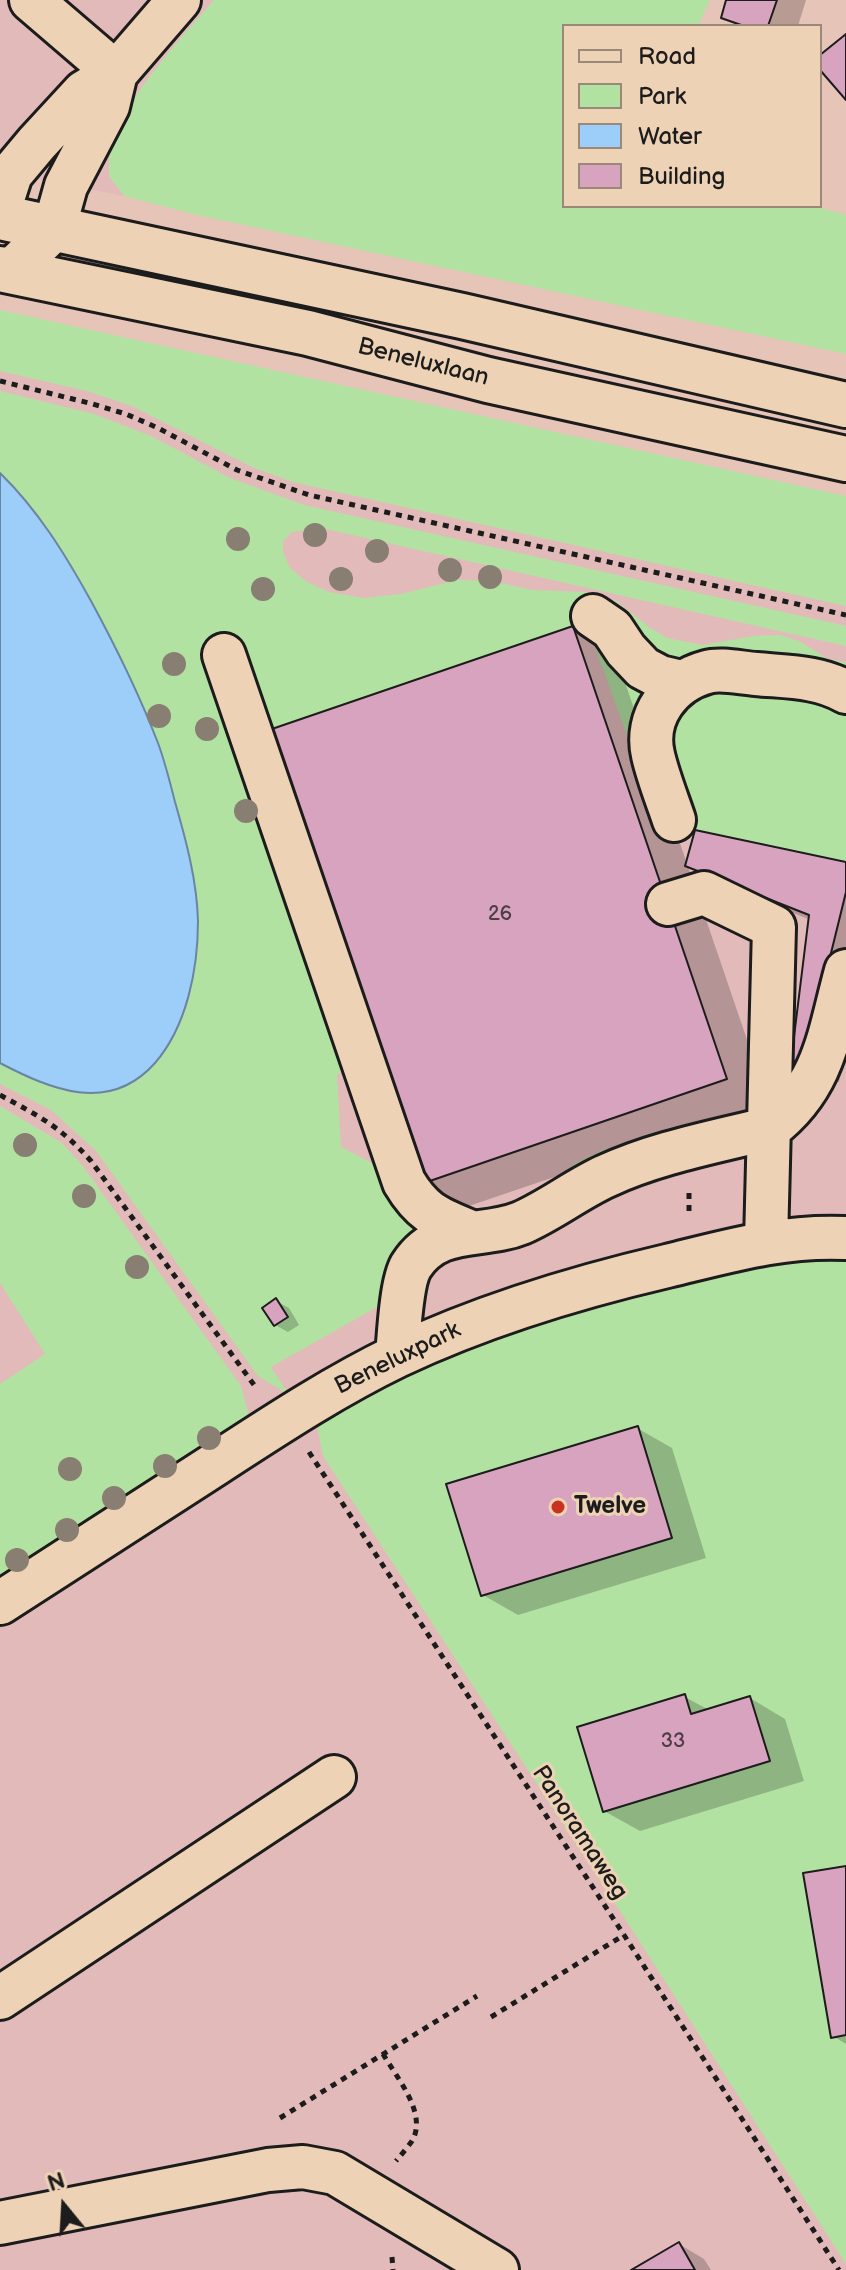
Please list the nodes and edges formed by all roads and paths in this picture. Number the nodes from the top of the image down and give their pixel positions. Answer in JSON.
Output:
{"nodes":[{"id":1,"x":31,"y":0,"type":"edge"},
{"id":2,"x":179,"y":0,"type":"edge"},
{"id":3,"x":116,"y":73,"type":"junction"},
{"id":4,"x":0,"y":208,"type":"edge"},
{"id":5,"x":0,"y":217,"type":"edge"},
{"id":6,"x":0,"y":227,"type":"edge"},
{"id":7,"x":54,"y":229,"type":"junction"},
{"id":8,"x":5,"y":270,"type":"edge"},
{"id":9,"x":0,"y":381,"type":"edge"},
{"id":10,"x":846,"y":405,"type":"edge"},
{"id":11,"x":846,"y":459,"type":"edge"},
{"id":12,"x":846,"y":615,"type":"edge"},
{"id":13,"x":593,"y":616,"type":"dead end"},
{"id":14,"x":224,"y":655,"type":"dead end"},
{"id":15,"x":681,"y":682,"type":"junction"},
{"id":16,"x":846,"y":692,"type":"edge"},
{"id":17,"x":674,"y":820,"type":"dead end"},
{"id":18,"x":668,"y":904,"type":"dead end"},
{"id":19,"x":846,"y":971,"type":"edge"},
{"id":20,"x":0,"y":1095,"type":"edge"},
{"id":21,"x":770,"y":1128,"type":"junction"},
{"id":22,"x":471,"y":1232,"type":"junction"},
{"id":23,"x":846,"y":1238,"type":"edge"},
{"id":24,"x":766,"y":1242,"type":"junction"},
{"id":25,"x":397,"y":1356,"type":"junction"},
{"id":26,"x":283,"y":1421,"type":"junction"},
{"id":27,"x":0,"y":1603,"type":"edge"},
{"id":28,"x":334,"y":1777,"type":"dead end"},
{"id":29,"x":624,"y":1935,"type":"junction"},
{"id":30,"x":477,"y":1996,"type":"dead end"},
{"id":31,"x":0,"y":1998,"type":"edge"},
{"id":32,"x":491,"y":2017,"type":"dead end"},
{"id":33,"x":280,"y":2118,"type":"dead end"},
{"id":34,"x":0,"y":2223,"type":"edge"},
{"id":35,"x":497,"y":2270,"type":"edge"},
{"id":36,"x":839,"y":2270,"type":"edge"}],
"edges":[{"from":1,"to":3,"type":"street"},
{"from":2,"to":3,"type":"street"},
{"from":3,"to":4,"type":"street"},
{"from":3,"to":7,"type":"street"},
{"from":5,"to":7,"type":"main road"},
{"from":6,"to":8,"type":"street"},
{"from":7,"to":8,"type":"street"},
{"from":7,"to":10,"type":"main road"},
{"from":8,"to":11,"type":"main road","name":"Beneluxlaan"},
{"from":9,"to":12,"type":"path"},
{"from":13,"to":15,"type":"street"},
{"from":14,"to":22,"type":"street"},
{"from":15,"to":16,"type":"street"},
{"from":15,"to":17,"type":"street"},
{"from":18,"to":21,"type":"street"},
{"from":19,"to":21,"type":"street"},
{"from":20,"to":26,"type":"path","name":"Panoramaweg"},
{"from":21,"to":22,"type":"street"},
{"from":21,"to":24,"type":"street"},
{"from":22,"to":25,"type":"street"},
{"from":23,"to":24,"type":"street","name":"Beneluxpark"},
{"from":24,"to":25,"type":"street","name":"Beneluxpark"},
{"from":25,"to":26,"type":"street","name":"Beneluxpark"},
{"from":26,"to":27,"type":"street","name":"Beneluxpark"},
{"from":26,"to":29,"type":"path","name":"Panoramaweg"},
{"from":28,"to":31,"type":"street"},
{"from":29,"to":32,"type":"path"},
{"from":29,"to":36,"type":"path","name":"Panoramaweg"},
{"from":30,"to":33,"type":"path"},
{"from":34,"to":35,"type":"street"}]}
